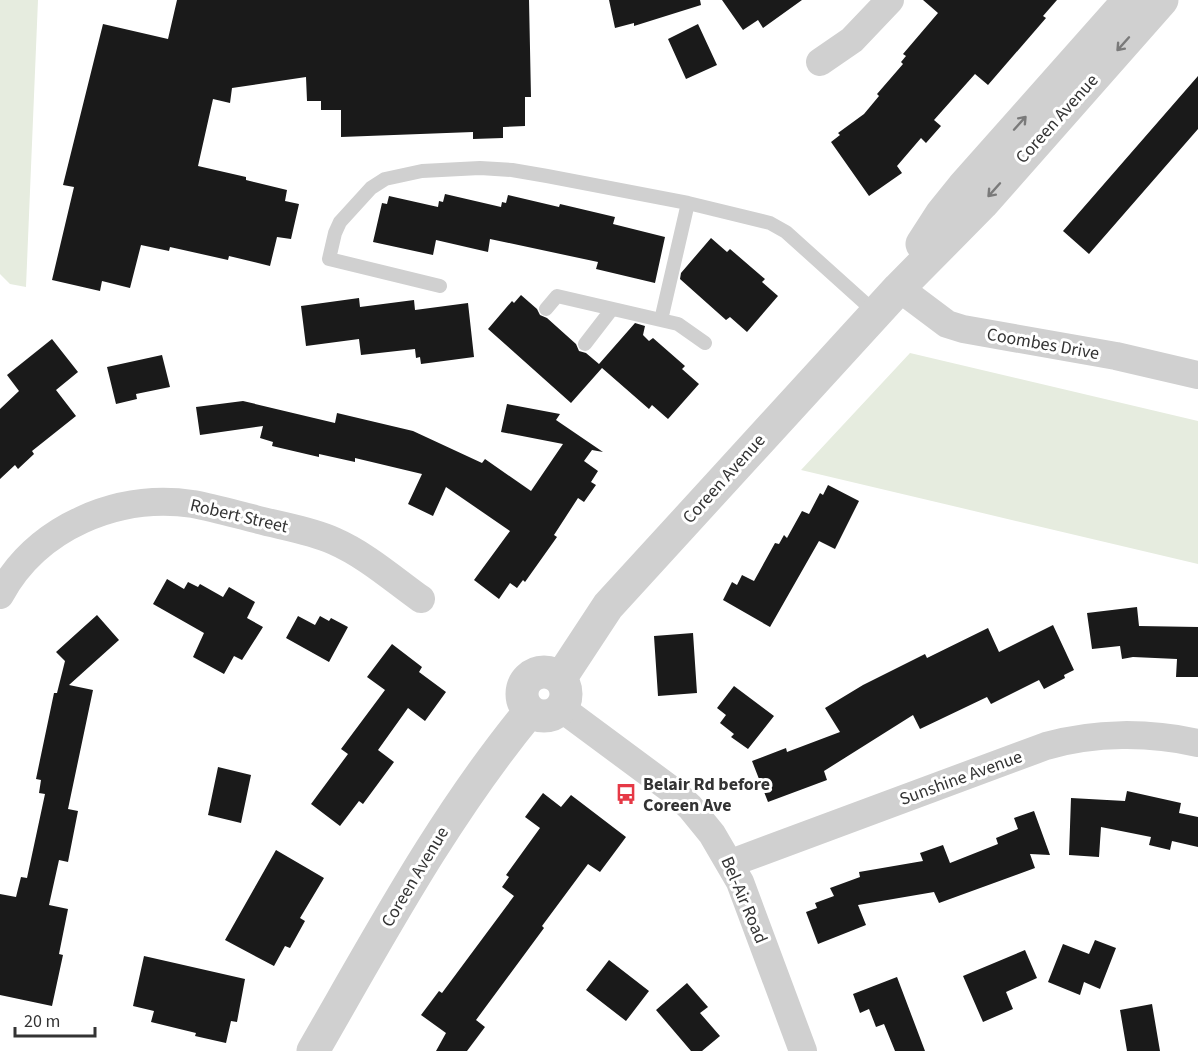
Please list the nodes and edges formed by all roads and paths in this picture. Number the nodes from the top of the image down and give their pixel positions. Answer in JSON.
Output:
{"nodes":[{"id":1,"x":890,"y":0,"type":"edge"},
{"id":2,"x":1129,"y":0,"type":"edge"},
{"id":3,"x":1162,"y":0,"type":"edge"},
{"id":4,"x":820,"y":62,"type":"dead end"},
{"id":5,"x":688,"y":203,"type":"junction"},
{"id":6,"x":440,"y":286,"type":"dead end"},
{"id":7,"x":899,"y":288,"type":"junction"},
{"id":8,"x":546,"y":309,"type":"dead end"},
{"id":9,"x":612,"y":309,"type":"junction"},
{"id":10,"x":876,"y":313,"type":"junction"},
{"id":11,"x":661,"y":320,"type":"junction"},
{"id":12,"x":705,"y":342,"type":"dead end"},
{"id":13,"x":585,"y":344,"type":"dead end"},
{"id":14,"x":1198,"y":375,"type":"edge"},
{"id":15,"x":0,"y":595,"type":"edge"},
{"id":16,"x":421,"y":599,"type":"dead end"},
{"id":17,"x":550,"y":699,"type":"junction"},
{"id":18,"x":1198,"y":744,"type":"edge"},
{"id":19,"x":731,"y":863,"type":"junction"},
{"id":20,"x":313,"y":1051,"type":"edge"},
{"id":21,"x":803,"y":1051,"type":"edge"}],
"edges":[{"from":1,"to":4,"type":"street"},
{"from":7,"to":2,"type":"street","name":"Coreen Avenue","one_way":true},
{"from":3,"to":7,"type":"street","name":"Coreen Avenue","one_way":true},
{"from":5,"to":6,"type":"lane"},
{"from":5,"to":10,"type":"lane"},
{"from":5,"to":11,"type":"lane"},
{"from":7,"to":10,"type":"street","name":"Coreen Avenue"},
{"from":7,"to":14,"type":"street","name":"Coombes Drive"},
{"from":8,"to":9,"type":"lane"},
{"from":9,"to":11,"type":"lane"},
{"from":9,"to":13,"type":"lane"},
{"from":10,"to":17,"type":"street","name":"Coreen Avenue"},
{"from":11,"to":12,"type":"lane"},
{"from":15,"to":16,"type":"street","name":"Robert Street"},
{"from":17,"to":19,"type":"street","name":"Bel-Air Road"},
{"from":17,"to":20,"type":"street","name":"Coreen Avenue"},
{"from":18,"to":19,"type":"street","name":"Sunshine Avenue"},
{"from":19,"to":21,"type":"street","name":"Bel-Air Road"}]}
